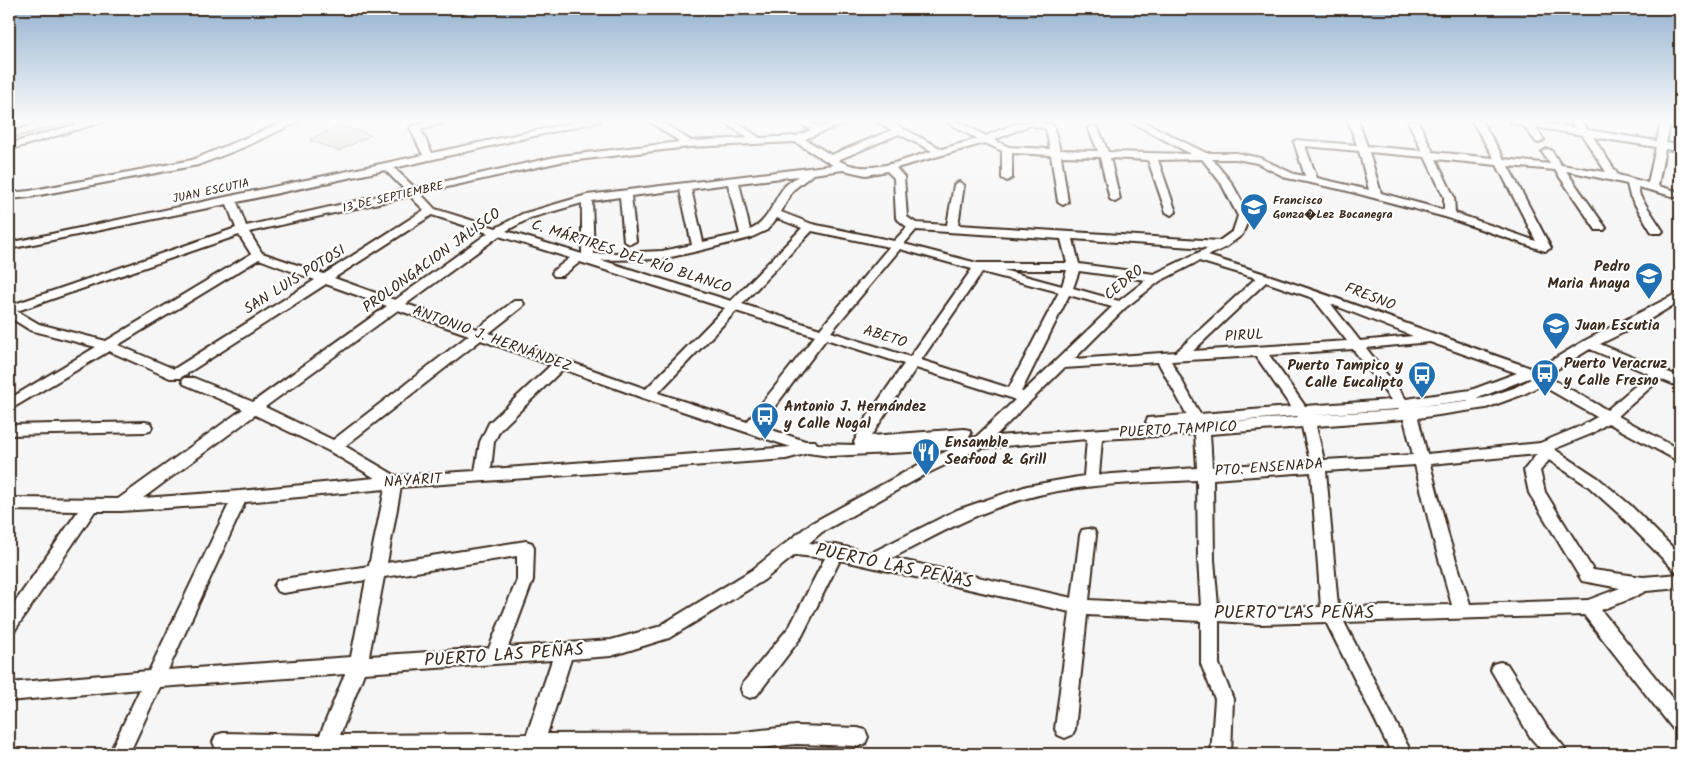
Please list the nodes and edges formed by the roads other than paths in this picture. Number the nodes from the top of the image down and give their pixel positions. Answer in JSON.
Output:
{"nodes":[{"id":1,"x":1204,"y":156,"type":"edge"},
{"id":2,"x":209,"y":157,"type":"edge"},
{"id":3,"x":429,"y":157,"type":"edge"},
{"id":4,"x":581,"y":157,"type":"edge"},
{"id":5,"x":827,"y":157,"type":"edge"},
{"id":6,"x":837,"y":157,"type":"edge"},
{"id":7,"x":925,"y":157,"type":"edge"},
{"id":8,"x":1007,"y":157,"type":"edge"},
{"id":9,"x":1057,"y":157,"type":"edge"},
{"id":10,"x":1104,"y":157,"type":"edge"},
{"id":11,"x":1143,"y":157,"type":"edge"},
{"id":12,"x":1152,"y":157,"type":"junction"},
{"id":13,"x":1172,"y":157,"type":"edge"},
{"id":14,"x":1239,"y":157,"type":"edge"},
{"id":15,"x":1304,"y":157,"type":"edge"},
{"id":16,"x":1366,"y":157,"type":"edge"},
{"id":17,"x":1430,"y":157,"type":"edge"},
{"id":18,"x":1446,"y":157,"type":"edge"},
{"id":19,"x":1498,"y":157,"type":"edge"},
{"id":20,"x":1550,"y":157,"type":"edge"},
{"id":21,"x":1601,"y":157,"type":"edge"},
{"id":22,"x":1659,"y":157,"type":"edge"},
{"id":23,"x":831,"y":159,"type":"junction"},
{"id":24,"x":1501,"y":162,"type":"junction"},
{"id":25,"x":387,"y":166,"type":"junction"},
{"id":26,"x":843,"y":167,"type":"junction"},
{"id":27,"x":889,"y":167,"type":"junction"},
{"id":28,"x":1558,"y":167,"type":"junction"},
{"id":29,"x":810,"y":171,"type":"junction"},
{"id":30,"x":1614,"y":177,"type":"junction"},
{"id":31,"x":1007,"y":178,"type":"dead end"},
{"id":32,"x":1312,"y":180,"type":"junction"},
{"id":33,"x":733,"y":181,"type":"junction"},
{"id":34,"x":1632,"y":183,"type":"junction"},
{"id":35,"x":960,"y":185,"type":"dead end"},
{"id":36,"x":686,"y":187,"type":"junction"},
{"id":37,"x":1652,"y":188,"type":"junction"},
{"id":38,"x":413,"y":192,"type":"junction"},
{"id":39,"x":625,"y":194,"type":"junction"},
{"id":40,"x":1376,"y":195,"type":"junction"},
{"id":41,"x":1680,"y":195,"type":"edge"},
{"id":42,"x":9,"y":196,"type":"edge"},
{"id":43,"x":587,"y":198,"type":"junction"},
{"id":44,"x":1115,"y":199,"type":"dead end"},
{"id":45,"x":231,"y":200,"type":"junction"},
{"id":46,"x":1063,"y":202,"type":"dead end"},
{"id":47,"x":431,"y":211,"type":"junction"},
{"id":48,"x":1171,"y":212,"type":"dead end"},
{"id":49,"x":776,"y":213,"type":"junction"},
{"id":50,"x":1449,"y":215,"type":"junction"},
{"id":51,"x":913,"y":226,"type":"junction"},
{"id":52,"x":809,"y":228,"type":"junction"},
{"id":53,"x":1600,"y":228,"type":"dead end"},
{"id":54,"x":952,"y":229,"type":"junction"},
{"id":55,"x":242,"y":230,"type":"junction"},
{"id":56,"x":498,"y":231,"type":"junction"},
{"id":57,"x":1658,"y":231,"type":"dead end"},
{"id":58,"x":746,"y":236,"type":"junction"},
{"id":59,"x":1066,"y":236,"type":"junction"},
{"id":60,"x":630,"y":241,"type":"dead end"},
{"id":61,"x":896,"y":245,"type":"junction"},
{"id":62,"x":1222,"y":245,"type":"junction"},
{"id":63,"x":9,"y":246,"type":"edge"},
{"id":64,"x":698,"y":248,"type":"junction"},
{"id":65,"x":1544,"y":248,"type":"joint"},
{"id":66,"x":258,"y":255,"type":"junction"},
{"id":67,"x":1198,"y":256,"type":"junction"},
{"id":68,"x":584,"y":257,"type":"junction"},
{"id":69,"x":980,"y":266,"type":"junction"},
{"id":70,"x":1074,"y":267,"type":"junction"},
{"id":71,"x":558,"y":273,"type":"dead end"},
{"id":72,"x":1264,"y":277,"type":"junction"},
{"id":73,"x":1156,"y":278,"type":"junction"},
{"id":74,"x":328,"y":279,"type":"junction"},
{"id":75,"x":1067,"y":290,"type":"junction"},
{"id":76,"x":1317,"y":295,"type":"junction"},
{"id":77,"x":1680,"y":296,"type":"edge"},
{"id":78,"x":518,"y":304,"type":"dead end"},
{"id":79,"x":398,"y":305,"type":"junction"},
{"id":80,"x":1121,"y":305,"type":"junction"},
{"id":81,"x":734,"y":307,"type":"junction"},
{"id":82,"x":9,"y":311,"type":"edge"},
{"id":83,"x":478,"y":334,"type":"junction"},
{"id":84,"x":822,"y":334,"type":"junction"},
{"id":85,"x":1430,"y":338,"type":"junction"},
{"id":86,"x":1589,"y":344,"type":"junction"},
{"id":87,"x":107,"y":345,"type":"junction"},
{"id":88,"x":1357,"y":345,"type":"junction"},
{"id":89,"x":1260,"y":351,"type":"junction"},
{"id":90,"x":1179,"y":357,"type":"junction"},
{"id":91,"x":1162,"y":358,"type":"junction"},
{"id":92,"x":560,"y":364,"type":"junction"},
{"id":93,"x":914,"y":364,"type":"junction"},
{"id":94,"x":1061,"y":364,"type":"junction"},
{"id":95,"x":1540,"y":373,"type":"junction"},
{"id":96,"x":1660,"y":373,"type":"junction"},
{"id":97,"x":189,"y":381,"type":"dead end"},
{"id":98,"x":1680,"y":382,"type":"edge"},
{"id":99,"x":648,"y":395,"type":"junction"},
{"id":100,"x":1019,"y":396,"type":"junction"},
{"id":101,"x":9,"y":405,"type":"edge"},
{"id":102,"x":254,"y":408,"type":"junction"},
{"id":103,"x":1406,"y":409,"type":"junction"},
{"id":104,"x":1305,"y":416,"type":"junction"},
{"id":105,"x":1607,"y":417,"type":"junction"},
{"id":106,"x":1200,"y":424,"type":"junction"},
{"id":107,"x":145,"y":427,"type":"dead end"},
{"id":108,"x":750,"y":428,"type":"junction"},
{"id":109,"x":9,"y":430,"type":"edge"},
{"id":110,"x":1096,"y":434,"type":"junction"},
{"id":111,"x":985,"y":437,"type":"junction"},
{"id":112,"x":862,"y":442,"type":"junction"},
{"id":113,"x":810,"y":444,"type":"junction"},
{"id":114,"x":334,"y":447,"type":"junction"},
{"id":115,"x":1545,"y":449,"type":"junction"},
{"id":116,"x":1680,"y":457,"type":"edge"},
{"id":117,"x":1422,"y":459,"type":"junction"},
{"id":118,"x":1318,"y":465,"type":"junction"},
{"id":119,"x":1205,"y":472,"type":"junction"},
{"id":120,"x":482,"y":476,"type":"junction"},
{"id":121,"x":1091,"y":481,"type":"junction"},
{"id":122,"x":394,"y":482,"type":"junction"},
{"id":123,"x":240,"y":497,"type":"junction"},
{"id":124,"x":9,"y":504,"type":"edge"},
{"id":125,"x":90,"y":505,"type":"junction"},
{"id":126,"x":120,"y":505,"type":"junction"},
{"id":127,"x":1088,"y":536,"type":"dead end"},
{"id":128,"x":793,"y":548,"type":"junction"},
{"id":129,"x":836,"y":552,"type":"junction"},
{"id":130,"x":871,"y":561,"type":"junction"},
{"id":131,"x":1680,"y":565,"type":"edge"},
{"id":132,"x":377,"y":572,"type":"junction"},
{"id":133,"x":1680,"y":580,"type":"edge"},
{"id":134,"x":1643,"y":584,"type":"junction"},
{"id":135,"x":283,"y":586,"type":"dead end"},
{"id":136,"x":1588,"y":607,"type":"junction"},
{"id":137,"x":1080,"y":608,"type":"junction"},
{"id":138,"x":1463,"y":611,"type":"junction"},
{"id":139,"x":1210,"y":613,"type":"junction"},
{"id":140,"x":1330,"y":613,"type":"junction"},
{"id":141,"x":9,"y":625,"type":"edge"},
{"id":142,"x":564,"y":651,"type":"junction"},
{"id":143,"x":495,"y":657,"type":"junction"},
{"id":144,"x":358,"y":666,"type":"junction"},
{"id":145,"x":1500,"y":670,"type":"dead end"},
{"id":146,"x":154,"y":679,"type":"junction"},
{"id":147,"x":750,"y":689,"type":"dead end"},
{"id":148,"x":9,"y":692,"type":"edge"},
{"id":149,"x":1680,"y":723,"type":"edge"},
{"id":150,"x":1065,"y":728,"type":"dead end"},
{"id":151,"x":858,"y":737,"type":"dead end"},
{"id":152,"x":222,"y":742,"type":"dead end"},
{"id":153,"x":534,"y":743,"type":"junction"},
{"id":154,"x":735,"y":748,"type":"edge"},
{"id":155,"x":324,"y":750,"type":"edge"},
{"id":156,"x":119,"y":754,"type":"edge"},
{"id":157,"x":1222,"y":754,"type":"edge"},
{"id":158,"x":1402,"y":754,"type":"edge"},
{"id":159,"x":1557,"y":754,"type":"edge"}],
"edges":[{"from":1,"to":62,"type":"street","name":"CEDRO"},
{"from":2,"to":42,"type":"street"},
{"from":3,"to":25,"type":"street","name":"JUAN ESCUTIA"},
{"from":4,"to":38,"type":"street","name":"13 DE SEPTIEMBRE"},
{"from":5,"to":23,"type":"street"},
{"from":6,"to":23,"type":"street"},
{"from":7,"to":27,"type":"street"},
{"from":8,"to":31,"type":"street"},
{"from":9,"to":46,"type":"street"},
{"from":10,"to":44,"type":"street"},
{"from":11,"to":12,"type":"street"},
{"from":12,"to":13,"type":"street"},
{"from":12,"to":48,"type":"street"},
{"from":14,"to":32,"type":"street","name":"CEDRO"},
{"from":15,"to":32,"type":"street"},
{"from":16,"to":40,"type":"street"},
{"from":17,"to":50,"type":"street"},
{"from":18,"to":24,"type":"street"},
{"from":19,"to":24,"type":"street"},
{"from":20,"to":28,"type":"street"},
{"from":21,"to":30,"type":"street"},
{"from":22,"to":37,"type":"street"},
{"from":23,"to":26,"type":"street"},
{"from":24,"to":28,"type":"street"},
{"from":24,"to":65,"type":"street"},
{"from":25,"to":38,"type":"street"},
{"from":25,"to":45,"type":"street","name":"JUAN ESCUTIA"},
{"from":26,"to":27,"type":"street"},
{"from":26,"to":29,"type":"street","name":"PROLONGACION JALISCO"},
{"from":27,"to":51,"type":"street"},
{"from":28,"to":30,"type":"street"},
{"from":28,"to":53,"type":"street"},
{"from":29,"to":33,"type":"street","name":"PROLONGACION JALISCO"},
{"from":29,"to":49,"type":"street"},
{"from":30,"to":34,"type":"street"},
{"from":32,"to":40,"type":"street","name":"CEDRO"},
{"from":33,"to":36,"type":"street","name":"PROLONGACION JALISCO"},
{"from":33,"to":58,"type":"street"},
{"from":34,"to":37,"type":"street"},
{"from":34,"to":57,"type":"street"},
{"from":35,"to":54,"type":"street"},
{"from":36,"to":39,"type":"street","name":"PROLONGACION JALISCO"},
{"from":36,"to":64,"type":"street"},
{"from":37,"to":41,"type":"street"},
{"from":38,"to":47,"type":"street"},
{"from":38,"to":55,"type":"street","name":"13 DE SEPTIEMBRE"},
{"from":39,"to":43,"type":"street","name":"PROLONGACION JALISCO"},
{"from":39,"to":60,"type":"street"},
{"from":40,"to":50,"type":"street","name":"CEDRO"},
{"from":43,"to":56,"type":"street","name":"PROLONGACION JALISCO"},
{"from":43,"to":68,"type":"street"},
{"from":45,"to":55,"type":"street"},
{"from":45,"to":63,"type":"street","name":"JUAN ESCUTIA"},
{"from":47,"to":56,"type":"street","name":"C. MÁRTIRES DEL RÍO BLANCO"},
{"from":47,"to":74,"type":"street","name":"SAN LUIS POTOSI"},
{"from":49,"to":52,"type":"street"},
{"from":49,"to":58,"type":"street"},
{"from":50,"to":65,"type":"street","name":"CEDRO"},
{"from":51,"to":54,"type":"street"},
{"from":51,"to":61,"type":"street"},
{"from":52,"to":61,"type":"street"},
{"from":52,"to":81,"type":"street"},
{"from":54,"to":59,"type":"street"},
{"from":55,"to":66,"type":"street"},
{"from":55,"to":82,"type":"street","name":"13 DE SEPTIEMBRE"},
{"from":56,"to":68,"type":"street","name":"C. MÁRTIRES DEL RÍO BLANCO"},
{"from":56,"to":79,"type":"street","name":"PROLONGACION JALISCO"},
{"from":58,"to":64,"type":"street"},
{"from":59,"to":62,"type":"street"},
{"from":59,"to":70,"type":"street"},
{"from":61,"to":69,"type":"street"},
{"from":61,"to":84,"type":"street"},
{"from":62,"to":67,"type":"street","name":"CEDRO"},
{"from":64,"to":68,"type":"street"},
{"from":66,"to":74,"type":"street","name":"ANTONIO J. HERNÁNDEZ"},
{"from":66,"to":87,"type":"street"},
{"from":67,"to":72,"type":"street","name":"FRESNO"},
{"from":67,"to":73,"type":"street","name":"CEDRO"},
{"from":68,"to":71,"type":"street"},
{"from":68,"to":81,"type":"street","name":"C. MÁRTIRES DEL RÍO BLANCO"},
{"from":69,"to":70,"type":"street"},
{"from":69,"to":75,"type":"street"},
{"from":69,"to":93,"type":"street"},
{"from":70,"to":73,"type":"street"},
{"from":70,"to":75,"type":"street"},
{"from":72,"to":76,"type":"street","name":"FRESNO"},
{"from":72,"to":90,"type":"street"},
{"from":73,"to":80,"type":"street","name":"CEDRO"},
{"from":74,"to":79,"type":"street","name":"ANTONIO J. HERNÁNDEZ"},
{"from":74,"to":87,"type":"street","name":"SAN LUIS POTOSI"},
{"from":75,"to":80,"type":"street"},
{"from":75,"to":100,"type":"street"},
{"from":76,"to":85,"type":"street","name":"FRESNO"},
{"from":76,"to":88,"type":"street"},
{"from":77,"to":86,"type":"street","name":"PUERTO TAMPICO"},
{"from":78,"to":83,"type":"street"},
{"from":79,"to":83,"type":"street","name":"ANTONIO J. HERNÁNDEZ"},
{"from":79,"to":102,"type":"street","name":"PROLONGACION JALISCO"},
{"from":80,"to":94,"type":"street","name":"CEDRO"},
{"from":81,"to":84,"type":"street","name":"ABETO"},
{"from":81,"to":99,"type":"street"},
{"from":82,"to":87,"type":"street"},
{"from":83,"to":92,"type":"street","name":"ANTONIO J. HERNÁNDEZ"},
{"from":83,"to":114,"type":"street"},
{"from":84,"to":93,"type":"street","name":"ABETO"},
{"from":84,"to":108,"type":"street"},
{"from":85,"to":88,"type":"street","name":"PIRUL"},
{"from":85,"to":95,"type":"street","name":"FRESNO"},
{"from":86,"to":95,"type":"street","name":"PUERTO TAMPICO"},
{"from":86,"to":96,"type":"street"},
{"from":87,"to":101,"type":"street"},
{"from":88,"to":89,"type":"street","name":"PIRUL"},
{"from":88,"to":103,"type":"street"},
{"from":89,"to":90,"type":"street","name":"PIRUL"},
{"from":89,"to":104,"type":"street"},
{"from":90,"to":91,"type":"street","name":"PIRUL"},
{"from":91,"to":94,"type":"street","name":"PIRUL"},
{"from":91,"to":106,"type":"street"},
{"from":92,"to":99,"type":"street","name":"ANTONIO J. HERNÁNDEZ"},
{"from":92,"to":120,"type":"street"},
{"from":93,"to":100,"type":"street","name":"ABETO"},
{"from":93,"to":112,"type":"street"},
{"from":94,"to":100,"type":"street","name":"CEDRO"},
{"from":95,"to":103,"type":"street","name":"PUERTO TAMPICO"},
{"from":95,"to":105,"type":"street","name":"FRESNO"},
{"from":96,"to":98,"type":"street"},
{"from":96,"to":105,"type":"street","name":"PTO. ENSENADA"},
{"from":97,"to":102,"type":"street"},
{"from":99,"to":108,"type":"street","name":"ANTONIO J. HERNÁNDEZ"},
{"from":100,"to":111,"type":"street","name":"CEDRO"},
{"from":102,"to":114,"type":"street"},
{"from":102,"to":126,"type":"street","name":"PROLONGACION JALISCO"},
{"from":103,"to":104,"type":"street","name":"PUERTO TAMPICO"},
{"from":103,"to":117,"type":"street"},
{"from":104,"to":106,"type":"street","name":"PUERTO TAMPICO"},
{"from":104,"to":118,"type":"street"},
{"from":105,"to":115,"type":"street","name":"PTO. ENSENADA"},
{"from":105,"to":116,"type":"street","name":"FRESNO"},
{"from":106,"to":110,"type":"street","name":"PUERTO TAMPICO"},
{"from":106,"to":111,"type":"street","name":"PUERTO TAMPICO"},
{"from":106,"to":119,"type":"street"},
{"from":107,"to":109,"type":"street"},
{"from":108,"to":113,"type":"street","name":"ANTONIO J. HERNÁNDEZ"},
{"from":110,"to":111,"type":"street","name":"PUERTO TAMPICO"},
{"from":110,"to":121,"type":"street"},
{"from":111,"to":112,"type":"street","name":"PUERTO TAMPICO"},
{"from":111,"to":113,"type":"street","name":"PUERTO TAMPICO"},
{"from":111,"to":128,"type":"street"},
{"from":112,"to":113,"type":"street","name":"PUERTO TAMPICO"},
{"from":113,"to":120,"type":"street","name":"NAYARIT"},
{"from":114,"to":122,"type":"street"},
{"from":115,"to":117,"type":"street","name":"PTO. ENSENADA"},
{"from":115,"to":131,"type":"street"},
{"from":115,"to":134,"type":"street"},
{"from":117,"to":118,"type":"street","name":"PTO. ENSENADA"},
{"from":117,"to":138,"type":"street"},
{"from":118,"to":119,"type":"street","name":"PTO. ENSENADA"},
{"from":118,"to":140,"type":"street"},
{"from":119,"to":121,"type":"street","name":"PTO. ENSENADA"},
{"from":119,"to":139,"type":"street"},
{"from":120,"to":122,"type":"street","name":"NAYARIT"},
{"from":121,"to":130,"type":"street","name":"PTO. ENSENADA"},
{"from":122,"to":123,"type":"street","name":"NAYARIT"},
{"from":122,"to":132,"type":"street"},
{"from":123,"to":126,"type":"street","name":"NAYARIT"},
{"from":123,"to":146,"type":"street"},
{"from":124,"to":125,"type":"street","name":"NAYARIT"},
{"from":125,"to":126,"type":"street","name":"NAYARIT"},
{"from":125,"to":141,"type":"street"},
{"from":127,"to":137,"type":"street"},
{"from":128,"to":129,"type":"street","name":"PUERTO LAS PEÑAS"},
{"from":128,"to":142,"type":"street","name":"PUERTO LAS PEÑAS"},
{"from":129,"to":130,"type":"street","name":"PUERTO LAS PEÑAS"},
{"from":129,"to":147,"type":"street"},
{"from":130,"to":137,"type":"street","name":"PUERTO LAS PEÑAS"},
{"from":132,"to":135,"type":"street"},
{"from":132,"to":143,"type":"street"},
{"from":132,"to":144,"type":"street"},
{"from":133,"to":134,"type":"street","name":"PUERTO LAS PEÑAS"},
{"from":134,"to":136,"type":"street","name":"PUERTO LAS PEÑAS"},
{"from":136,"to":138,"type":"street","name":"PUERTO LAS PEÑAS"},
{"from":136,"to":149,"type":"street"},
{"from":137,"to":139,"type":"street","name":"PUERTO LAS PEÑAS"},
{"from":137,"to":150,"type":"street"},
{"from":138,"to":140,"type":"street","name":"PUERTO LAS PEÑAS"},
{"from":139,"to":140,"type":"street","name":"PUERTO LAS PEÑAS"},
{"from":139,"to":157,"type":"street"},
{"from":140,"to":158,"type":"street"},
{"from":142,"to":143,"type":"street","name":"PUERTO LAS PEÑAS"},
{"from":142,"to":153,"type":"street"},
{"from":143,"to":144,"type":"street","name":"PUERTO LAS PEÑAS"},
{"from":144,"to":146,"type":"street","name":"PUERTO LAS PEÑAS"},
{"from":144,"to":155,"type":"street"},
{"from":145,"to":159,"type":"street"},
{"from":146,"to":148,"type":"street","name":"PUERTO LAS PEÑAS"},
{"from":146,"to":156,"type":"street"},
{"from":151,"to":154,"type":"street"},
{"from":152,"to":155,"type":"street"},
{"from":153,"to":154,"type":"street"},
{"from":153,"to":155,"type":"street"}]}
